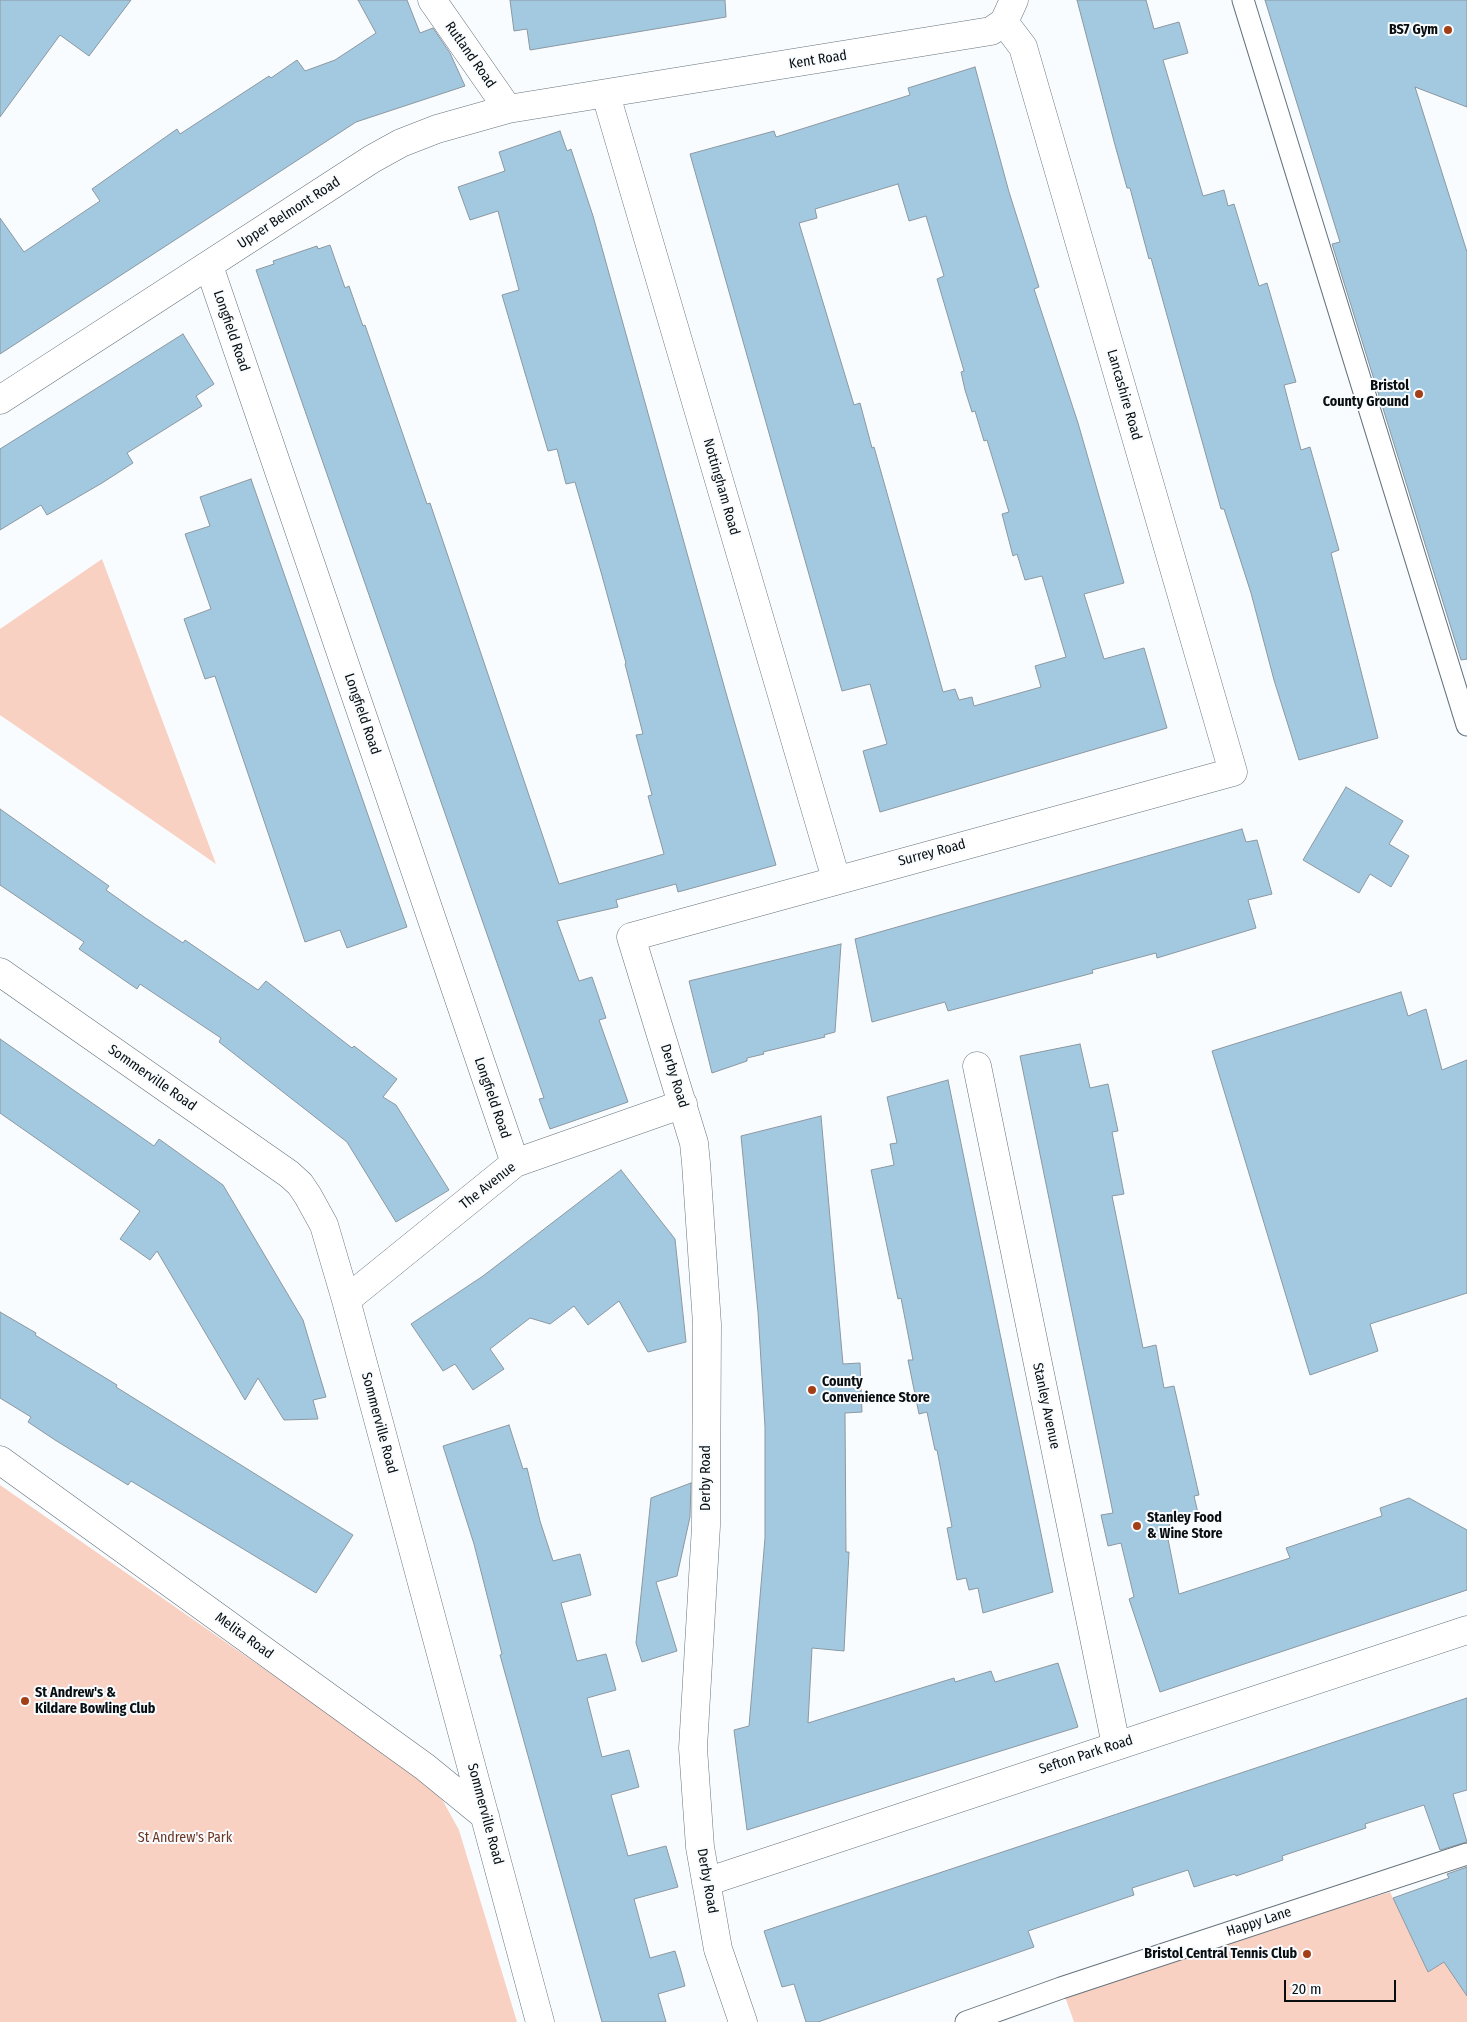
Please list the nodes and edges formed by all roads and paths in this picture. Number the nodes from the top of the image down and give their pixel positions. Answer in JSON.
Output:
{"nodes":[{"id":1,"x":432,"y":0,"type":"edge"},
{"id":2,"x":1243,"y":0,"type":"edge"},
{"id":3,"x":1009,"y":11,"type":"edge"},
{"id":4,"x":606,"y":95,"type":"junction"},
{"id":5,"x":508,"y":109,"type":"junction"},
{"id":6,"x":209,"y":266,"type":"junction"},
{"id":7,"x":0,"y":400,"type":"edge"},
{"id":8,"x":1467,"y":725,"type":"edge"},
{"id":9,"x":1233,"y":772,"type":"joint"},
{"id":10,"x":836,"y":879,"type":"junction"},
{"id":11,"x":631,"y":936,"type":"joint"},
{"id":12,"x":0,"y":972,"type":"edge"},
{"id":13,"x":977,"y":1066,"type":"dead end"},
{"id":14,"x":682,"y":1104,"type":"junction"},
{"id":15,"x":514,"y":1163,"type":"junction"},
{"id":16,"x":346,"y":1300,"type":"junction"},
{"id":17,"x":0,"y":1460,"type":"edge"},
{"id":18,"x":1467,"y":1630,"type":"edge"},
{"id":19,"x":1116,"y":1746,"type":"junction"},
{"id":20,"x":485,"y":1816,"type":"junction"},
{"id":21,"x":1467,"y":1854,"type":"edge"},
{"id":22,"x":706,"y":1882,"type":"junction"},
{"id":23,"x":540,"y":2022,"type":"edge"},
{"id":24,"x":743,"y":2022,"type":"edge"},
{"id":25,"x":966,"y":2022,"type":"edge"}],
"edges":[{"from":1,"to":5,"type":"street","name":"Rutland Road"},
{"from":2,"to":8,"type":"lane"},
{"from":3,"to":4,"type":"street","name":"Kent Road"},
{"from":3,"to":9,"type":"street","name":"Lancashire Road"},
{"from":4,"to":5,"type":"street","name":"Upper Belmont Road"},
{"from":4,"to":10,"type":"street","name":"Nottingham Road"},
{"from":5,"to":6,"type":"street","name":"Upper Belmont Road"},
{"from":6,"to":7,"type":"street","name":"Upper Belmont Road"},
{"from":6,"to":15,"type":"street","name":"Longfield Road"},
{"from":9,"to":10,"type":"street","name":"Surrey Road"},
{"from":10,"to":11,"type":"street","name":"Surrey Road"},
{"from":11,"to":14,"type":"street","name":"Derby Road"},
{"from":12,"to":16,"type":"street","name":"Sommerville Road"},
{"from":13,"to":19,"type":"street","name":"Stanley Avenue"},
{"from":14,"to":15,"type":"street","name":"The Avenue"},
{"from":14,"to":22,"type":"street","name":"Derby Road"},
{"from":15,"to":16,"type":"street","name":"The Avenue"},
{"from":16,"to":20,"type":"street","name":"Sommerville Road"},
{"from":17,"to":20,"type":"street","name":"Melita Road"},
{"from":18,"to":19,"type":"street","name":"Sefton Park Road"},
{"from":19,"to":22,"type":"street","name":"Sefton Park Road"},
{"from":20,"to":23,"type":"street","name":"Sommerville Road"},
{"from":21,"to":25,"type":"lane","name":"Happy Lane"},
{"from":22,"to":24,"type":"street","name":"Derby Road"}]}
